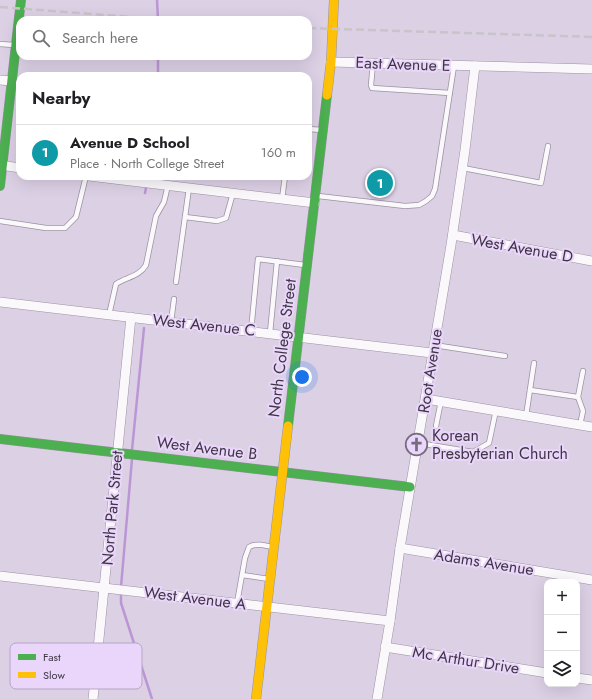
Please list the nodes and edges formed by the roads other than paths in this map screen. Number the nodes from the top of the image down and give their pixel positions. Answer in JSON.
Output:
{"nodes":[{"id":1,"x":21,"y":0,"type":"edge"},
{"id":2,"x":334,"y":0,"type":"edge"},
{"id":3,"x":19,"y":16,"type":"edge"},
{"id":4,"x":0,"y":44,"type":"edge"},
{"id":5,"x":16,"y":46,"type":"joint"},
{"id":6,"x":331,"y":62,"type":"junction"},
{"id":7,"x":373,"y":63,"type":"junction"},
{"id":8,"x":454,"y":66,"type":"junction"},
{"id":9,"x":475,"y":66,"type":"junction"},
{"id":10,"x":592,"y":69,"type":"edge"},
{"id":11,"x":0,"y":80,"type":"edge"},
{"id":12,"x":11,"y":81,"type":"junction"},
{"id":13,"x":450,"y":93,"type":"junction"},
{"id":14,"x":312,"y":130,"type":"edge"},
{"id":15,"x":323,"y":131,"type":"junction"},
{"id":16,"x":548,"y":146,"type":"dead end"},
{"id":17,"x":1,"y":165,"type":"edge"},
{"id":18,"x":16,"y":167,"type":"edge"},
{"id":19,"x":463,"y":168,"type":"junction"},
{"id":20,"x":85,"y":180,"type":"edge"},
{"id":21,"x":124,"y":180,"type":"edge"},
{"id":22,"x":284,"y":180,"type":"edge"},
{"id":23,"x":168,"y":185,"type":"junction"},
{"id":24,"x":0,"y":186,"type":"edge"},
{"id":25,"x":189,"y":188,"type":"junction"},
{"id":26,"x":233,"y":193,"type":"junction"},
{"id":27,"x":282,"y":199,"type":"junction"},
{"id":28,"x":316,"y":199,"type":"junction"},
{"id":29,"x":185,"y":217,"type":"junction"},
{"id":30,"x":0,"y":221,"type":"edge"},
{"id":31,"x":453,"y":235,"type":"junction"},
{"id":32,"x":277,"y":261,"type":"junction"},
{"id":33,"x":592,"y":261,"type":"edge"},
{"id":34,"x":307,"y":265,"type":"junction"},
{"id":35,"x":176,"y":282,"type":"dead end"},
{"id":36,"x":174,"y":299,"type":"dead end"},
{"id":37,"x":0,"y":302,"type":"edge"},
{"id":38,"x":109,"y":314,"type":"junction"},
{"id":39,"x":131,"y":317,"type":"junction"},
{"id":40,"x":171,"y":322,"type":"junction"},
{"id":41,"x":251,"y":331,"type":"junction"},
{"id":42,"x":270,"y":333,"type":"junction"},
{"id":43,"x":298,"y":336,"type":"junction"},
{"id":44,"x":433,"y":349,"type":"junction"},
{"id":45,"x":505,"y":356,"type":"dead end"},
{"id":46,"x":534,"y":364,"type":"dead end"},
{"id":47,"x":583,"y":371,"type":"dead end"},
{"id":48,"x":530,"y":390,"type":"junction"},
{"id":49,"x":578,"y":397,"type":"junction"},
{"id":50,"x":426,"y":398,"type":"junction"},
{"id":51,"x":441,"y":401,"type":"junction"},
{"id":52,"x":496,"y":410,"type":"junction"},
{"id":53,"x":526,"y":416,"type":"junction"},
{"id":54,"x":580,"y":425,"type":"junction"},
{"id":55,"x":436,"y":426,"type":"dead end"},
{"id":56,"x":592,"y":427,"type":"edge"},
{"id":57,"x":0,"y":438,"type":"edge"},
{"id":58,"x":418,"y":443,"type":"junction"},
{"id":59,"x":121,"y":452,"type":"junction"},
{"id":60,"x":282,"y":472,"type":"junction"},
{"id":61,"x":410,"y":487,"type":"junction"},
{"id":62,"x":274,"y":547,"type":"junction"},
{"id":63,"x":400,"y":548,"type":"junction"},
{"id":64,"x":242,"y":575,"type":"junction"},
{"id":65,"x":0,"y":576,"type":"edge"},
{"id":66,"x":270,"y":579,"type":"junction"},
{"id":67,"x":592,"y":580,"type":"edge"},
{"id":68,"x":108,"y":588,"type":"junction"},
{"id":69,"x":237,"y":603,"type":"junction"},
{"id":70,"x":268,"y":607,"type":"junction"},
{"id":71,"x":390,"y":621,"type":"junction"},
{"id":72,"x":101,"y":643,"type":"edge"},
{"id":73,"x":385,"y":647,"type":"junction"},
{"id":74,"x":544,"y":673,"type":"edge"},
{"id":75,"x":580,"y":678,"type":"edge"},
{"id":76,"x":592,"y":680,"type":"edge"},
{"id":77,"x":94,"y":689,"type":"edge"},
{"id":78,"x":93,"y":699,"type":"edge"},
{"id":79,"x":256,"y":699,"type":"edge"},
{"id":80,"x":377,"y":699,"type":"edge"}],
"edges":[{"from":1,"to":3,"type":"street"},
{"from":2,"to":6,"type":"street","name":"North College Street"},
{"from":4,"to":5,"type":"lane"},
{"from":5,"to":12,"type":"street"},
{"from":6,"to":7,"type":"street","name":"East Avenue E"},
{"from":6,"to":15,"type":"street","name":"North College Street"},
{"from":7,"to":8,"type":"street","name":"East Avenue E"},
{"from":7,"to":13,"type":"lane"},
{"from":8,"to":9,"type":"street","name":"East Avenue E"},
{"from":8,"to":13,"type":"lane"},
{"from":9,"to":10,"type":"street","name":"East Avenue E"},
{"from":9,"to":19,"type":"street","name":"Root Avenue"},
{"from":11,"to":12,"type":"street"},
{"from":12,"to":17,"type":"street"},
{"from":13,"to":28,"type":"lane"},
{"from":14,"to":15,"type":"lane"},
{"from":15,"to":28,"type":"street","name":"North College Street"},
{"from":16,"to":19,"type":"lane"},
{"from":17,"to":18,"type":"street"},
{"from":17,"to":24,"type":"street"},
{"from":19,"to":31,"type":"street","name":"Root Avenue"},
{"from":20,"to":30,"type":"lane"},
{"from":21,"to":23,"type":"street"},
{"from":22,"to":27,"type":"lane"},
{"from":23,"to":25,"type":"street"},
{"from":23,"to":38,"type":"lane"},
{"from":25,"to":26,"type":"street"},
{"from":25,"to":29,"type":"lane"},
{"from":26,"to":27,"type":"street"},
{"from":26,"to":29,"type":"lane"},
{"from":27,"to":28,"type":"street"},
{"from":28,"to":34,"type":"street","name":"North College Street"},
{"from":29,"to":35,"type":"lane"},
{"from":31,"to":33,"type":"street","name":"West Avenue D"},
{"from":31,"to":44,"type":"street","name":"Root Avenue"},
{"from":32,"to":34,"type":"lane"},
{"from":32,"to":41,"type":"lane"},
{"from":32,"to":42,"type":"lane"},
{"from":34,"to":43,"type":"street","name":"North College Street"},
{"from":36,"to":40,"type":"lane"},
{"from":37,"to":38,"type":"street","name":"West Avenue C"},
{"from":38,"to":39,"type":"street","name":"West Avenue C"},
{"from":39,"to":40,"type":"street","name":"West Avenue C"},
{"from":39,"to":59,"type":"street","name":"North Park Street"},
{"from":40,"to":41,"type":"street","name":"West Avenue C"},
{"from":41,"to":42,"type":"street","name":"West Avenue C"},
{"from":42,"to":43,"type":"street","name":"West Avenue C"},
{"from":43,"to":44,"type":"street","name":"West Avenue C"},
{"from":43,"to":60,"type":"street","name":"North College Street"},
{"from":44,"to":45,"type":"lane"},
{"from":44,"to":50,"type":"street","name":"Root Avenue"},
{"from":46,"to":48,"type":"lane"},
{"from":47,"to":49,"type":"lane"},
{"from":48,"to":49,"type":"lane"},
{"from":48,"to":53,"type":"lane"},
{"from":49,"to":54,"type":"lane"},
{"from":50,"to":51,"type":"street"},
{"from":50,"to":58,"type":"street","name":"Root Avenue"},
{"from":51,"to":52,"type":"street"},
{"from":51,"to":55,"type":"lane"},
{"from":52,"to":53,"type":"street"},
{"from":52,"to":58,"type":"lane"},
{"from":53,"to":54,"type":"street"},
{"from":54,"to":56,"type":"street"},
{"from":57,"to":59,"type":"street","name":"West Avenue B"},
{"from":58,"to":61,"type":"street","name":"Root Avenue"},
{"from":59,"to":60,"type":"street","name":"West Avenue B"},
{"from":59,"to":68,"type":"street","name":"North Park Street"},
{"from":60,"to":61,"type":"street","name":"West Avenue B"},
{"from":60,"to":62,"type":"street","name":"North College Street"},
{"from":61,"to":63,"type":"street","name":"Root Avenue"},
{"from":62,"to":64,"type":"lane"},
{"from":62,"to":66,"type":"street","name":"North College Street"},
{"from":63,"to":67,"type":"street","name":"Adams Avenue"},
{"from":63,"to":71,"type":"street","name":"Root Avenue"},
{"from":64,"to":66,"type":"lane"},
{"from":64,"to":69,"type":"lane"},
{"from":65,"to":68,"type":"street","name":"West Avenue A"},
{"from":66,"to":70,"type":"street","name":"North College Street"},
{"from":68,"to":69,"type":"street","name":"West Avenue A"},
{"from":68,"to":72,"type":"street","name":"North Park Street"},
{"from":69,"to":70,"type":"street","name":"West Avenue A"},
{"from":70,"to":71,"type":"street","name":"West Avenue A"},
{"from":70,"to":79,"type":"street","name":"North College Street"},
{"from":71,"to":73,"type":"street","name":"Root Avenue"},
{"from":73,"to":74,"type":"street","name":"Mc Arthur Drive"},
{"from":73,"to":80,"type":"street","name":"Root Avenue"},
{"from":75,"to":76,"type":"street"},
{"from":77,"to":78,"type":"street","name":"North Park Street"}]}
